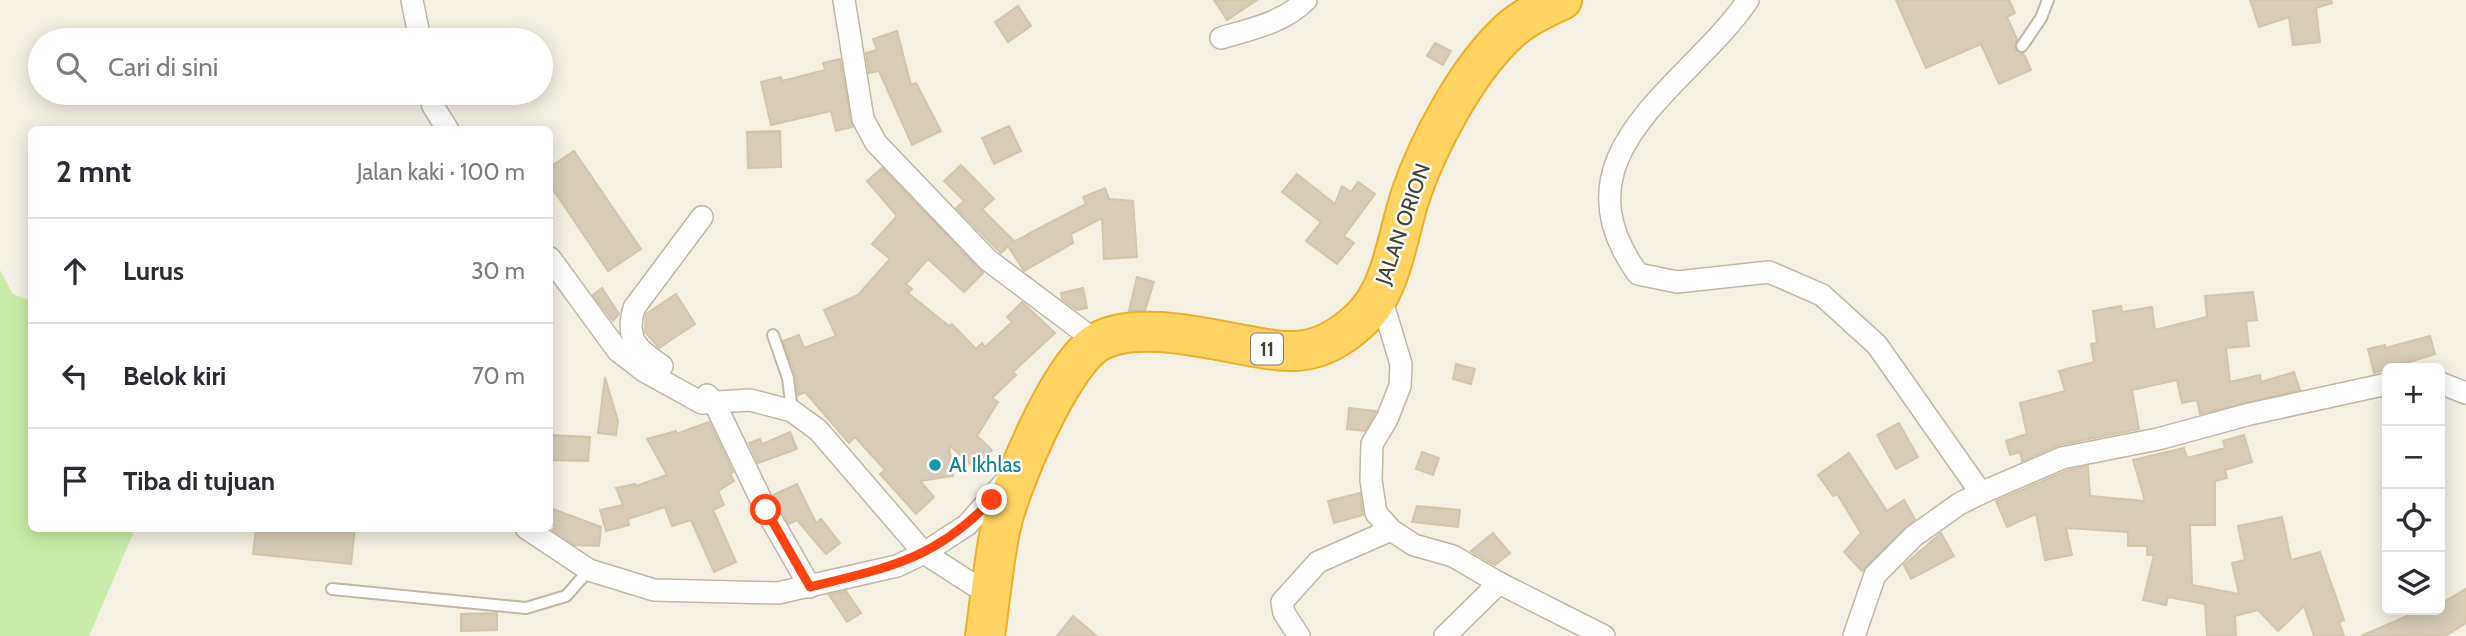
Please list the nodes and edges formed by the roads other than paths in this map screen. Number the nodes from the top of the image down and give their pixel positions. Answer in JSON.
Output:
{"nodes":[{"id":1,"x":412,"y":0,"type":"edge"},
{"id":2,"x":844,"y":0,"type":"edge"},
{"id":3,"x":1306,"y":0,"type":"edge"},
{"id":4,"x":1562,"y":0,"type":"edge"},
{"id":5,"x":1748,"y":0,"type":"edge"},
{"id":6,"x":2048,"y":0,"type":"edge"},
{"id":7,"x":418,"y":28,"type":"edge"},
{"id":8,"x":1221,"y":38,"type":"dead end"},
{"id":9,"x":2022,"y":46,"type":"dead end"},
{"id":10,"x":433,"y":105,"type":"edge"},
{"id":11,"x":445,"y":126,"type":"edge"},
{"id":12,"x":702,"y":217,"type":"dead end"},
{"id":13,"x":553,"y":262,"type":"edge"},
{"id":14,"x":1380,"y":291,"type":"junction"},
{"id":15,"x":773,"y":335,"type":"dead end"},
{"id":16,"x":1097,"y":342,"type":"junction"},
{"id":17,"x":2382,"y":385,"type":"edge"},
{"id":18,"x":2445,"y":385,"type":"edge"},
{"id":19,"x":2466,"y":393,"type":"edge"},
{"id":20,"x":714,"y":401,"type":"junction"},
{"id":21,"x":792,"y":411,"type":"junction"},
{"id":22,"x":1030,"y":446,"type":"junction"},
{"id":23,"x":1981,"y":493,"type":"junction"},
{"id":24,"x":1391,"y":530,"type":"junction"},
{"id":25,"x":532,"y":532,"type":"edge"},
{"id":26,"x":924,"y":553,"type":"junction"},
{"id":27,"x":589,"y":570,"type":"junction"},
{"id":28,"x":1499,"y":583,"type":"junction"},
{"id":29,"x":810,"y":587,"type":"junction"},
{"id":30,"x":332,"y":589,"type":"dead end"},
{"id":31,"x":991,"y":596,"type":"junction"},
{"id":32,"x":985,"y":636,"type":"edge"},
{"id":33,"x":1299,"y":636,"type":"edge"},
{"id":34,"x":1446,"y":636,"type":"edge"},
{"id":35,"x":1604,"y":636,"type":"edge"},
{"id":36,"x":1854,"y":636,"type":"edge"}],
"edges":[{"from":1,"to":7,"type":"street"},
{"from":2,"to":16,"type":"street"},
{"from":3,"to":8,"type":"street"},
{"from":4,"to":14,"type":"highway","name":"JALAN ORION","number":"11"},
{"from":5,"to":23,"type":"street"},
{"from":6,"to":9,"type":"lane"},
{"from":10,"to":11,"type":"street"},
{"from":12,"to":20,"type":"street"},
{"from":13,"to":20,"type":"street"},
{"from":14,"to":16,"type":"highway","name":"JALAN ORION","number":"11"},
{"from":14,"to":24,"type":"street"},
{"from":15,"to":21,"type":"lane"},
{"from":16,"to":22,"type":"highway"},
{"from":17,"to":23,"type":"street"},
{"from":18,"to":19,"type":"street"},
{"from":20,"to":21,"type":"street"},
{"from":20,"to":29,"type":"street"},
{"from":21,"to":26,"type":"street"},
{"from":22,"to":26,"type":"street"},
{"from":22,"to":31,"type":"highway"},
{"from":23,"to":36,"type":"street"},
{"from":24,"to":28,"type":"street"},
{"from":24,"to":33,"type":"street"},
{"from":25,"to":27,"type":"street"},
{"from":26,"to":29,"type":"street"},
{"from":26,"to":31,"type":"street"},
{"from":27,"to":29,"type":"street"},
{"from":27,"to":30,"type":"lane"},
{"from":28,"to":34,"type":"street"},
{"from":28,"to":35,"type":"street"},
{"from":31,"to":32,"type":"highway"}]}
